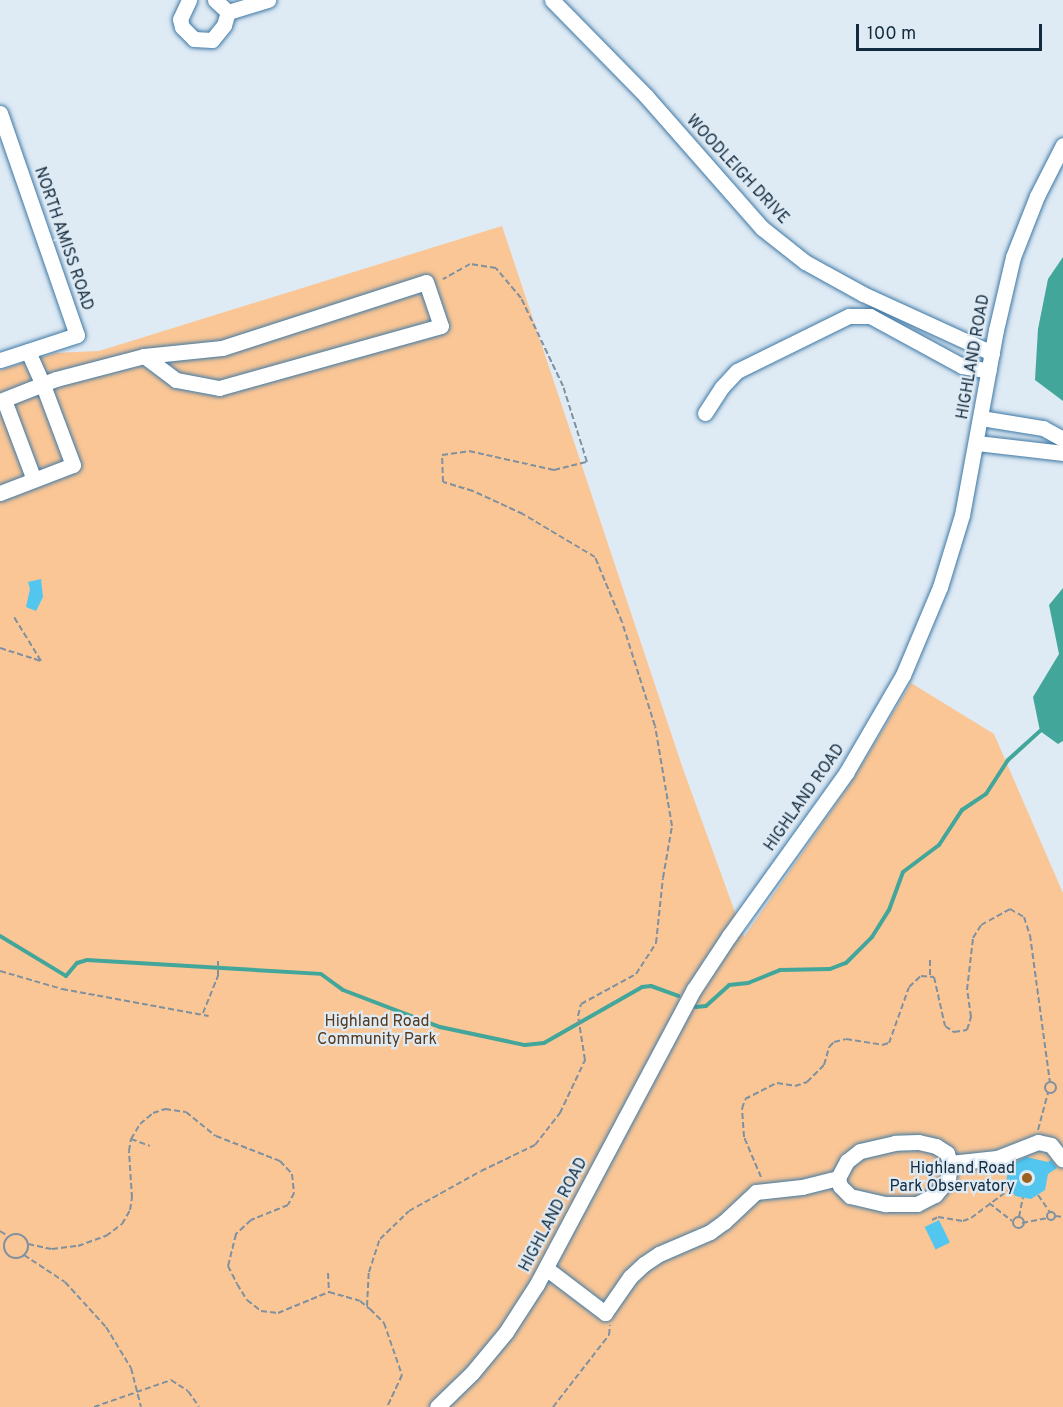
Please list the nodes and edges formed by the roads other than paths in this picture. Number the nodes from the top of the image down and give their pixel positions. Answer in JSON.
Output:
{"nodes":[{"id":1,"x":189,"y":0,"type":"edge"},
{"id":2,"x":215,"y":0,"type":"edge"},
{"id":3,"x":268,"y":0,"type":"edge"},
{"id":4,"x":552,"y":0,"type":"edge"},
{"id":5,"x":228,"y":12,"type":"junction"},
{"id":6,"x":0,"y":113,"type":"edge"},
{"id":7,"x":1063,"y":145,"type":"edge"},
{"id":8,"x":28,"y":351,"type":"junction"},
{"id":9,"x":992,"y":353,"type":"junction"},
{"id":10,"x":144,"y":356,"type":"junction"},
{"id":11,"x":0,"y":360,"type":"edge"},
{"id":12,"x":989,"y":371,"type":"junction"},
{"id":13,"x":43,"y":385,"type":"junction"},
{"id":14,"x":2,"y":401,"type":"edge"},
{"id":15,"x":705,"y":413,"type":"dead end"},
{"id":16,"x":981,"y":418,"type":"junction"},
{"id":17,"x":1063,"y":439,"type":"edge"},
{"id":18,"x":976,"y":443,"type":"junction"},
{"id":19,"x":1063,"y":453,"type":"edge"},
{"id":20,"x":34,"y":480,"type":"junction"},
{"id":21,"x":0,"y":493,"type":"edge"},
{"id":22,"x":1062,"y":1160,"type":"edge"},
{"id":23,"x":950,"y":1163,"type":"junction"},
{"id":24,"x":838,"y":1178,"type":"junction"},
{"id":25,"x":547,"y":1269,"type":"junction"},
{"id":26,"x":437,"y":1407,"type":"edge"}],
"edges":[{"from":1,"to":5,"type":"street"},
{"from":2,"to":5,"type":"street"},
{"from":3,"to":5,"type":"street"},
{"from":4,"to":9,"type":"street","name":"WOODLEIGH DRIVE"},
{"from":6,"to":8,"type":"street","name":"NORTH AMISS ROAD"},
{"from":7,"to":9,"type":"street","name":"HIGHLAND ROAD"},
{"from":8,"to":11,"type":"street","name":"NORTH AMISS ROAD"},
{"from":8,"to":13,"type":"street"},
{"from":9,"to":12,"type":"street","name":"HIGHLAND ROAD"},
{"from":10,"to":10,"type":"street"},
{"from":10,"to":13,"type":"street"},
{"from":12,"to":15,"type":"street"},
{"from":12,"to":16,"type":"street","name":"HIGHLAND ROAD"},
{"from":13,"to":14,"type":"street"},
{"from":13,"to":20,"type":"street"},
{"from":14,"to":20,"type":"street"},
{"from":16,"to":17,"type":"street"},
{"from":16,"to":18,"type":"street","name":"HIGHLAND ROAD"},
{"from":18,"to":19,"type":"street"},
{"from":18,"to":25,"type":"street","name":"HIGHLAND ROAD"},
{"from":20,"to":21,"type":"street"},
{"from":22,"to":23,"type":"street"},
{"from":23,"to":24,"type":"street"},
{"from":23,"to":24,"type":"street"},
{"from":24,"to":25,"type":"street"},
{"from":25,"to":26,"type":"street","name":"HIGHLAND ROAD"}]}
